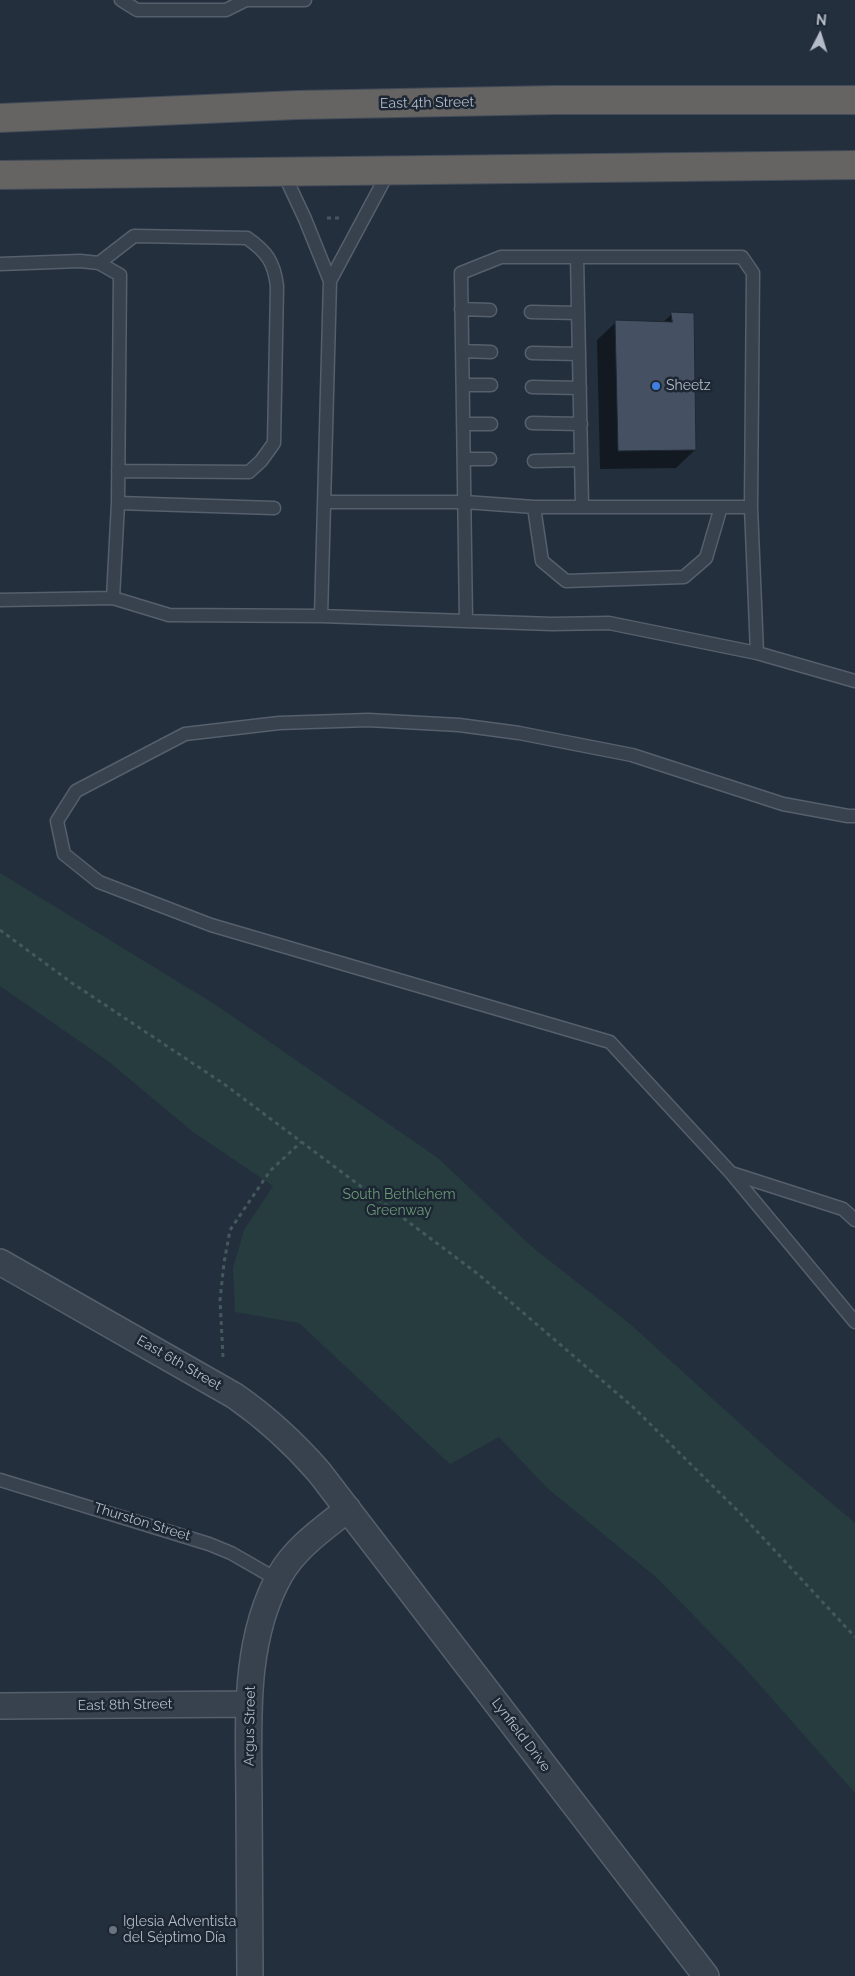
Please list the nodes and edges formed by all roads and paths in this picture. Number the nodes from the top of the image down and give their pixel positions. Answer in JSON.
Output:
{"nodes":[{"id":1,"x":120,"y":0,"type":"edge"},
{"id":2,"x":246,"y":0,"type":"edge"},
{"id":3,"x":305,"y":0,"type":"edge"},
{"id":4,"x":855,"y":100,"type":"edge"},
{"id":5,"x":0,"y":118,"type":"edge"},
{"id":6,"x":855,"y":165,"type":"edge"},
{"id":7,"x":389,"y":171,"type":"junction"},
{"id":8,"x":283,"y":172,"type":"junction"},
{"id":9,"x":0,"y":175,"type":"edge"},
{"id":10,"x":322,"y":218,"type":"dead end"},
{"id":11,"x":347,"y":218,"type":"dead end"},
{"id":12,"x":577,"y":257,"type":"junction"},
{"id":13,"x":99,"y":263,"type":"junction"},
{"id":14,"x":0,"y":264,"type":"edge"},
{"id":15,"x":330,"y":280,"type":"junction"},
{"id":16,"x":462,"y":309,"type":"junction"},
{"id":17,"x":490,"y":310,"type":"dead end"},
{"id":18,"x":531,"y":312,"type":"dead end"},
{"id":19,"x":578,"y":313,"type":"junction"},
{"id":20,"x":462,"y":351,"type":"junction"},
{"id":21,"x":491,"y":352,"type":"dead end"},
{"id":22,"x":532,"y":353,"type":"dead end"},
{"id":23,"x":579,"y":354,"type":"junction"},
{"id":24,"x":463,"y":385,"type":"junction"},
{"id":25,"x":491,"y":385,"type":"dead end"},
{"id":26,"x":532,"y":387,"type":"dead end"},
{"id":27,"x":580,"y":388,"type":"junction"},
{"id":28,"x":463,"y":424,"type":"junction"},
{"id":29,"x":491,"y":424,"type":"dead end"},
{"id":30,"x":532,"y":424,"type":"dead end"},
{"id":31,"x":581,"y":424,"type":"junction"},
{"id":32,"x":464,"y":459,"type":"junction"},
{"id":33,"x":490,"y":459,"type":"dead end"},
{"id":34,"x":581,"y":460,"type":"junction"},
{"id":35,"x":534,"y":461,"type":"dead end"},
{"id":36,"x":118,"y":471,"type":"junction"},
{"id":37,"x":325,"y":502,"type":"junction"},
{"id":38,"x":465,"y":502,"type":"junction"},
{"id":39,"x":118,"y":503,"type":"junction"},
{"id":40,"x":582,"y":506,"type":"junction"},
{"id":41,"x":534,"y":507,"type":"junction"},
{"id":42,"x":721,"y":507,"type":"junction"},
{"id":43,"x":751,"y":507,"type":"junction"},
{"id":44,"x":274,"y":508,"type":"dead end"},
{"id":45,"x":113,"y":598,"type":"junction"},
{"id":46,"x":0,"y":600,"type":"edge"},
{"id":47,"x":321,"y":616,"type":"junction"},
{"id":48,"x":466,"y":621,"type":"junction"},
{"id":49,"x":757,"y":653,"type":"junction"},
{"id":50,"x":855,"y":681,"type":"edge"},
{"id":51,"x":855,"y":816,"type":"edge"},
{"id":52,"x":0,"y":930,"type":"edge"},
{"id":53,"x":301,"y":1142,"type":"junction"},
{"id":54,"x":731,"y":1173,"type":"junction"},
{"id":55,"x":855,"y":1220,"type":"edge"},
{"id":56,"x":0,"y":1262,"type":"edge"},
{"id":57,"x":855,"y":1322,"type":"edge"},
{"id":58,"x":217,"y":1385,"type":"junction"},
{"id":59,"x":0,"y":1480,"type":"edge"},
{"id":60,"x":342,"y":1501,"type":"junction"},
{"id":61,"x":278,"y":1580,"type":"junction"},
{"id":62,"x":855,"y":1637,"type":"edge"},
{"id":63,"x":249,"y":1704,"type":"junction"},
{"id":64,"x":0,"y":1706,"type":"edge"},
{"id":65,"x":250,"y":1976,"type":"edge"},
{"id":66,"x":706,"y":1976,"type":"edge"}],
"edges":[{"from":1,"to":2,"type":"lane"},
{"from":2,"to":3,"type":"lane"},
{"from":4,"to":5,"type":"highway","name":"East 4th Street"},
{"from":6,"to":7,"type":"highway"},
{"from":7,"to":8,"type":"highway"},
{"from":7,"to":15,"type":"lane"},
{"from":8,"to":9,"type":"highway"},
{"from":8,"to":15,"type":"lane"},
{"from":10,"to":11,"type":"path"},
{"from":12,"to":16,"type":"lane"},
{"from":12,"to":19,"type":"lane"},
{"from":12,"to":43,"type":"lane"},
{"from":13,"to":14,"type":"lane"},
{"from":13,"to":36,"type":"lane"},
{"from":13,"to":36,"type":"lane"},
{"from":15,"to":37,"type":"lane"},
{"from":16,"to":17,"type":"lane"},
{"from":16,"to":20,"type":"lane"},
{"from":18,"to":19,"type":"lane"},
{"from":19,"to":23,"type":"lane"},
{"from":20,"to":21,"type":"lane"},
{"from":20,"to":24,"type":"lane"},
{"from":22,"to":23,"type":"lane"},
{"from":23,"to":27,"type":"lane"},
{"from":24,"to":25,"type":"lane"},
{"from":24,"to":28,"type":"lane"},
{"from":26,"to":27,"type":"lane"},
{"from":27,"to":31,"type":"lane"},
{"from":28,"to":29,"type":"lane"},
{"from":28,"to":32,"type":"lane"},
{"from":30,"to":31,"type":"lane"},
{"from":31,"to":34,"type":"lane"},
{"from":32,"to":33,"type":"lane"},
{"from":32,"to":38,"type":"lane"},
{"from":34,"to":35,"type":"lane"},
{"from":34,"to":40,"type":"lane"},
{"from":36,"to":39,"type":"lane"},
{"from":37,"to":38,"type":"lane"},
{"from":37,"to":47,"type":"lane"},
{"from":38,"to":41,"type":"lane"},
{"from":38,"to":48,"type":"lane"},
{"from":39,"to":44,"type":"lane"},
{"from":39,"to":45,"type":"lane"},
{"from":40,"to":41,"type":"lane"},
{"from":40,"to":42,"type":"lane"},
{"from":41,"to":42,"type":"lane"},
{"from":42,"to":43,"type":"lane"},
{"from":43,"to":49,"type":"lane"},
{"from":45,"to":46,"type":"lane"},
{"from":45,"to":47,"type":"lane"},
{"from":47,"to":48,"type":"lane"},
{"from":48,"to":49,"type":"lane"},
{"from":49,"to":50,"type":"lane"},
{"from":51,"to":54,"type":"lane"},
{"from":52,"to":53,"type":"path"},
{"from":53,"to":58,"type":"path"},
{"from":53,"to":62,"type":"path"},
{"from":54,"to":55,"type":"lane"},
{"from":54,"to":57,"type":"lane"},
{"from":56,"to":58,"type":"street","name":"East 6th Street"},
{"from":58,"to":60,"type":"street","name":"East 6th Street"},
{"from":59,"to":61,"type":"lane","name":"Thurston Street"},
{"from":60,"to":61,"type":"street","name":"Argus Street"},
{"from":60,"to":66,"type":"street","name":"Lynfield Drive"},
{"from":61,"to":63,"type":"street","name":"Argus Street"},
{"from":63,"to":64,"type":"street","name":"East 8th Street"},
{"from":63,"to":65,"type":"street","name":"Argus Street"}]}
